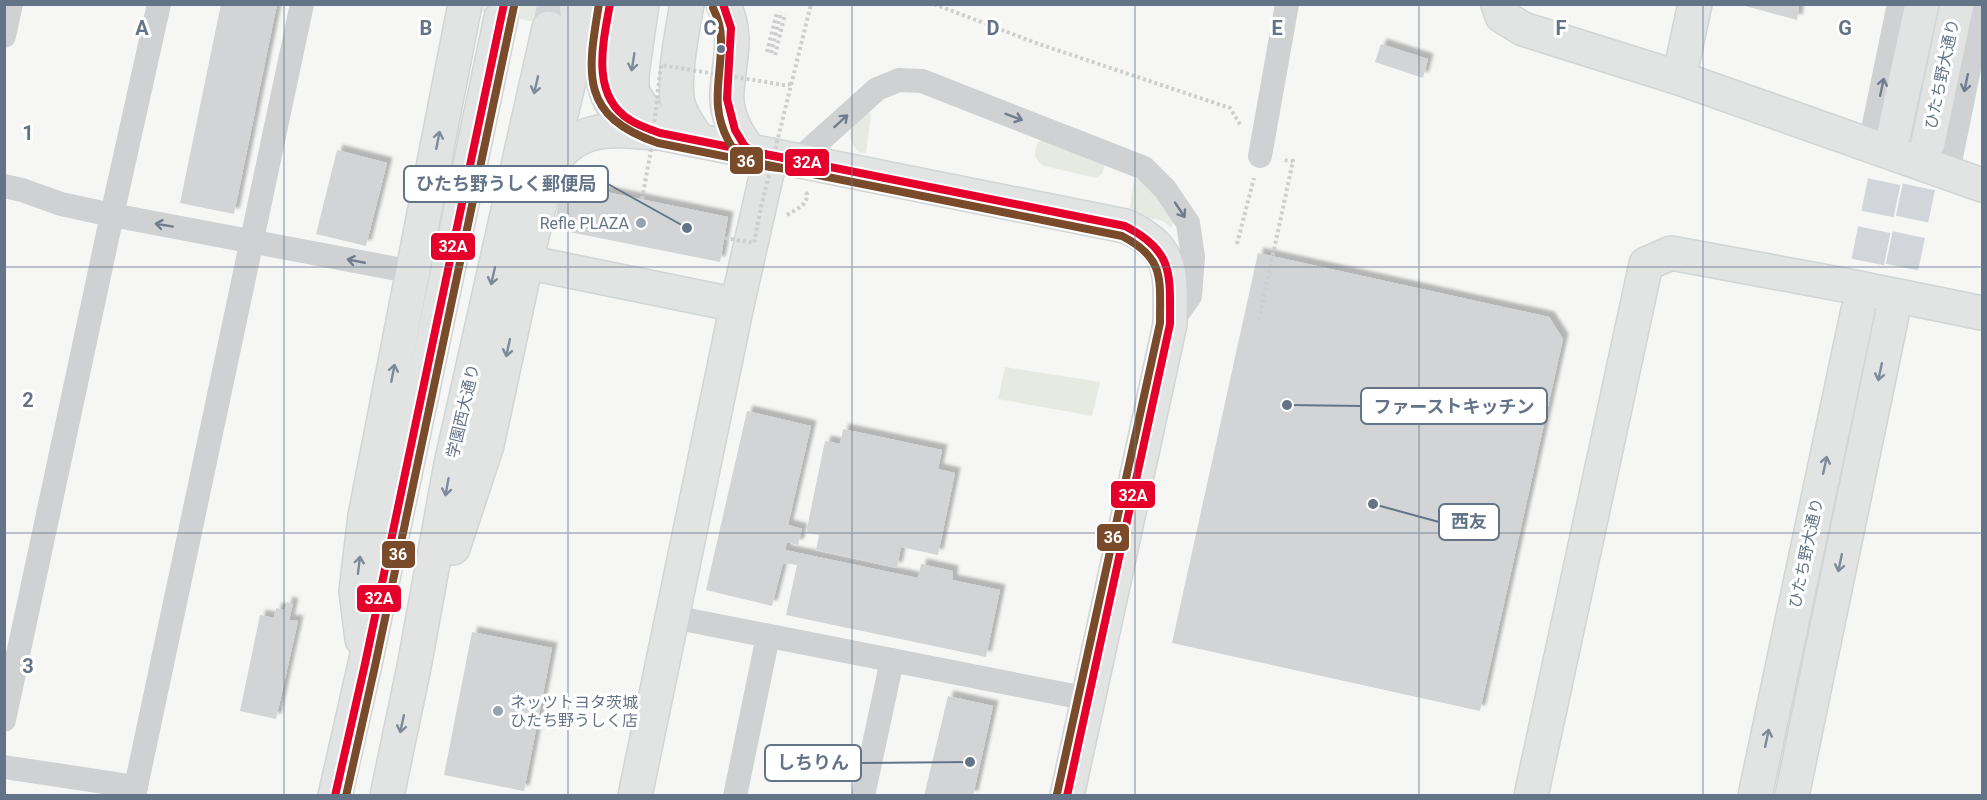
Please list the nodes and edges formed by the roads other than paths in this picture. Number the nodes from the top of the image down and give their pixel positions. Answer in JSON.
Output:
{"nodes":[{"id":1,"x":11,"y":4,"type":"edge"},
{"id":2,"x":159,"y":4,"type":"edge"},
{"id":3,"x":302,"y":4,"type":"edge"},
{"id":4,"x":576,"y":4,"type":"tunnel mouth"},
{"id":5,"x":610,"y":4,"type":"edge"},
{"id":6,"x":642,"y":4,"type":"edge"},
{"id":7,"x":687,"y":4,"type":"edge"},
{"id":8,"x":723,"y":4,"type":"edge"},
{"id":9,"x":1287,"y":4,"type":"edge"},
{"id":10,"x":1498,"y":4,"type":"edge"},
{"id":11,"x":1695,"y":4,"type":"edge"},
{"id":12,"x":1899,"y":4,"type":"edge"},
{"id":13,"x":1922,"y":4,"type":"edge"},
{"id":14,"x":1957,"y":4,"type":"edge"},
{"id":15,"x":1983,"y":5,"type":"edge"},
{"id":16,"x":466,"y":7,"type":"edge"},
{"id":17,"x":501,"y":18,"type":"dead end"},
{"id":18,"x":549,"y":28,"type":"tunnel mouth"},
{"id":19,"x":4,"y":36,"type":"edge"},
{"id":20,"x":1679,"y":78,"type":"junction"},
{"id":21,"x":660,"y":133,"type":"junction"},
{"id":22,"x":1882,"y":139,"type":"junction"},
{"id":23,"x":699,"y":141,"type":"junction"},
{"id":24,"x":1928,"y":143,"type":"tunnel mouth"},
{"id":25,"x":773,"y":156,"type":"junction"},
{"id":26,"x":1260,"y":156,"type":"road end"},
{"id":27,"x":548,"y":168,"type":"junction"},
{"id":28,"x":1948,"y":172,"type":"junction"},
{"id":29,"x":1983,"y":185,"type":"edge"},
{"id":30,"x":4,"y":186,"type":"edge"},
{"id":31,"x":112,"y":215,"type":"junction"},
{"id":32,"x":253,"y":241,"type":"junction"},
{"id":33,"x":526,"y":262,"type":"junction"},
{"id":34,"x":413,"y":272,"type":"junction"},
{"id":35,"x":737,"y":305,"type":"junction"},
{"id":36,"x":1858,"y":310,"type":"tunnel mouth"},
{"id":37,"x":1983,"y":313,"type":"edge"},
{"id":38,"x":1892,"y":315,"type":"tunnel mouth"},
{"id":39,"x":1170,"y":324,"type":"junction"},
{"id":40,"x":673,"y":617,"type":"junction"},
{"id":41,"x":768,"y":636,"type":"junction"},
{"id":42,"x":892,"y":660,"type":"junction"},
{"id":43,"x":365,"y":664,"type":"junction"},
{"id":44,"x":414,"y":666,"type":"junction"},
{"id":45,"x":1089,"y":699,"type":"junction"},
{"id":46,"x":4,"y":720,"type":"edge"},
{"id":47,"x":4,"y":767,"type":"edge"},
{"id":48,"x":135,"y":791,"type":"edge"},
{"id":49,"x":335,"y":795,"type":"edge"},
{"id":50,"x":387,"y":795,"type":"edge"},
{"id":51,"x":635,"y":795,"type":"edge"},
{"id":52,"x":735,"y":795,"type":"edge"},
{"id":53,"x":863,"y":795,"type":"edge"},
{"id":54,"x":1067,"y":795,"type":"edge"},
{"id":55,"x":1531,"y":795,"type":"edge"},
{"id":56,"x":1755,"y":795,"type":"edge"},
{"id":57,"x":1792,"y":795,"type":"edge"}],
"edges":[{"from":1,"to":19,"type":"street"},
{"from":2,"to":31,"type":"street"},
{"from":3,"to":32,"type":"street"},
{"from":4,"to":27,"type":"street"},
{"from":5,"to":21,"type":"street"},
{"from":6,"to":21,"type":"street","one_way":true},
{"from":7,"to":23,"type":"street"},
{"from":8,"to":25,"type":"street"},
{"from":9,"to":26,"type":"street"},
{"from":10,"to":20,"type":"street"},
{"from":11,"to":20,"type":"street"},
{"from":22,"to":12,"type":"street","one_way":true},
{"from":13,"to":22,"type":"street","name":"ひたち野大通り"},
{"from":14,"to":24,"type":"street","name":"ひたち野大通り"},
{"from":15,"to":28,"type":"street","one_way":true},
{"from":34,"to":16,"type":"street","one_way":true},
{"from":17,"to":43,"type":"street"},
{"from":18,"to":44,"type":"street","name":"学園西大通り","one_way":true},
{"from":20,"to":22,"type":"street"},
{"from":21,"to":23,"type":"street"},
{"from":21,"to":27,"type":"street"},
{"from":22,"to":28,"type":"street"},
{"from":23,"to":25,"type":"street"},
{"from":25,"to":35,"type":"street"},
{"from":25,"to":39,"type":"street"},
{"from":25,"to":39,"type":"street","one_way":true},
{"from":27,"to":33,"type":"street"},
{"from":28,"to":29,"type":"street"},
{"from":30,"to":31,"type":"street"},
{"from":32,"to":31,"type":"street","one_way":true},
{"from":31,"to":46,"type":"street"},
{"from":34,"to":32,"type":"street","one_way":true},
{"from":32,"to":48,"type":"street"},
{"from":33,"to":35,"type":"street"},
{"from":33,"to":44,"type":"street","one_way":true},
{"from":43,"to":34,"type":"street","one_way":true},
{"from":35,"to":40,"type":"street"},
{"from":56,"to":36,"type":"street","name":"ひたち野大通り","one_way":true},
{"from":37,"to":55,"type":"street"},
{"from":38,"to":57,"type":"street","one_way":true},
{"from":39,"to":45,"type":"street"},
{"from":40,"to":41,"type":"street"},
{"from":40,"to":51,"type":"street"},
{"from":41,"to":42,"type":"street"},
{"from":41,"to":52,"type":"street"},
{"from":42,"to":45,"type":"street"},
{"from":42,"to":53,"type":"street"},
{"from":43,"to":49,"type":"street"},
{"from":44,"to":50,"type":"street","name":"学園西大通り","one_way":true},
{"from":45,"to":54,"type":"street"},
{"from":47,"to":48,"type":"street"}]}
